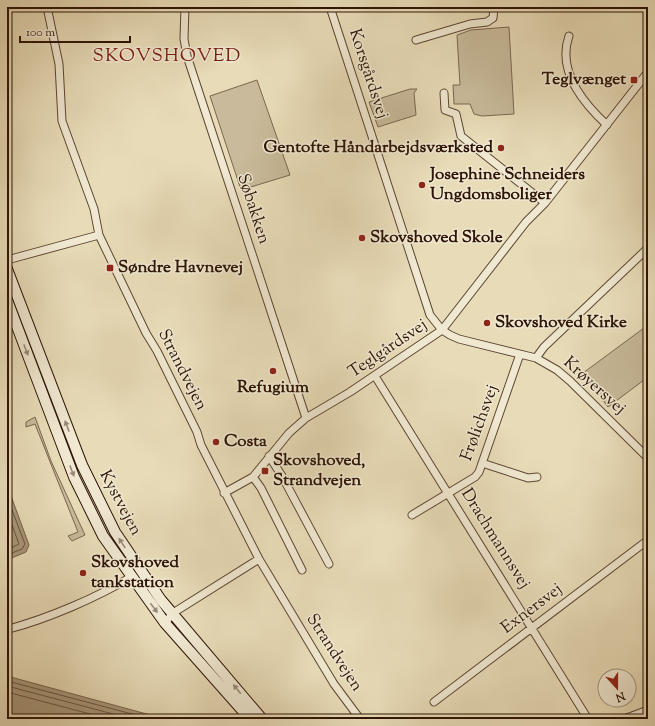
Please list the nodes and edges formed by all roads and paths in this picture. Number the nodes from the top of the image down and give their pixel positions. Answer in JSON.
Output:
{"nodes":[{"id":1,"x":47,"y":7,"type":"edge"},
{"id":2,"x":185,"y":7,"type":"edge"},
{"id":3,"x":330,"y":7,"type":"edge"},
{"id":4,"x":494,"y":7,"type":"edge"},
{"id":5,"x":569,"y":36,"type":"dead end"},
{"id":6,"x":416,"y":40,"type":"dead end"},
{"id":7,"x":648,"y":72,"type":"edge"},
{"id":8,"x":444,"y":93,"type":"dead end"},
{"id":9,"x":608,"y":125,"type":"junction"},
{"id":10,"x":545,"y":203,"type":"junction"},
{"id":11,"x":99,"y":235,"type":"junction"},
{"id":12,"x":648,"y":248,"type":"edge"},
{"id":13,"x":7,"y":260,"type":"edge"},
{"id":14,"x":7,"y":269,"type":"edge"},
{"id":15,"x":7,"y":300,"type":"edge"},
{"id":16,"x":442,"y":330,"type":"junction"},
{"id":17,"x":520,"y":354,"type":"junction"},
{"id":18,"x":536,"y":358,"type":"junction"},
{"id":19,"x":375,"y":376,"type":"junction"},
{"id":20,"x":306,"y":418,"type":"junction"},
{"id":21,"x":269,"y":456,"type":"junction"},
{"id":22,"x":648,"y":458,"type":"edge"},
{"id":23,"x":482,"y":463,"type":"junction"},
{"id":24,"x":253,"y":477,"type":"junction"},
{"id":25,"x":537,"y":478,"type":"dead end"},
{"id":26,"x":224,"y":493,"type":"junction"},
{"id":27,"x":448,"y":493,"type":"junction"},
{"id":28,"x":412,"y":515,"type":"dead end"},
{"id":29,"x":648,"y":540,"type":"edge"},
{"id":30,"x":259,"y":559,"type":"junction"},
{"id":31,"x":329,"y":564,"type":"dead end"},
{"id":32,"x":302,"y":570,"type":"dead end"},
{"id":33,"x":131,"y":577,"type":"junction"},
{"id":34,"x":173,"y":613,"type":"junction"},
{"id":35,"x":164,"y":623,"type":"junction"},
{"id":36,"x":532,"y":628,"type":"junction"},
{"id":37,"x":10,"y":629,"type":"dead end"},
{"id":38,"x":434,"y":702,"type":"dead end"},
{"id":39,"x":648,"y":710,"type":"edge"},
{"id":40,"x":250,"y":719,"type":"edge"},
{"id":41,"x":262,"y":719,"type":"edge"},
{"id":42,"x":360,"y":719,"type":"edge"},
{"id":43,"x":588,"y":719,"type":"edge"},
{"id":44,"x":624,"y":719,"type":"edge"}],
"edges":[{"from":1,"to":11,"type":"street","name":"Strandvejen"},
{"from":2,"to":20,"type":"street","name":"Søbakken"},
{"from":3,"to":16,"type":"street","name":"Korsgårdsvej"},
{"from":4,"to":6,"type":"street"},
{"from":5,"to":9,"type":"street"},
{"from":7,"to":9,"type":"street","name":"Teglgårdsvej"},
{"from":8,"to":10,"type":"street"},
{"from":9,"to":10,"type":"street","name":"Teglgårdsvej"},
{"from":10,"to":16,"type":"street","name":"Teglgårdsvej"},
{"from":11,"to":13,"type":"street"},
{"from":11,"to":26,"type":"street","name":"Strandvejen"},
{"from":12,"to":18,"type":"street"},
{"from":34,"to":14,"type":"main road","name":"Kystvejen","one_way":true},
{"from":15,"to":33,"type":"main road","name":"Kystvejen","one_way":true},
{"from":16,"to":17,"type":"street","name":"Krøyersvej"},
{"from":16,"to":19,"type":"street","name":"Teglgårdsvej"},
{"from":17,"to":18,"type":"street","name":"Krøyersvej"},
{"from":17,"to":23,"type":"street","name":"Frølichsvej"},
{"from":18,"to":22,"type":"street","name":"Krøyersvej"},
{"from":19,"to":20,"type":"street","name":"Teglgårdsvej"},
{"from":19,"to":27,"type":"street","name":"Drachmannsvej"},
{"from":20,"to":21,"type":"street","name":"Teglgårdsvej"},
{"from":21,"to":24,"type":"street","name":"Teglgårdsvej"},
{"from":21,"to":31,"type":"street"},
{"from":23,"to":25,"type":"street"},
{"from":23,"to":27,"type":"street","name":"Frølichsvej"},
{"from":24,"to":26,"type":"street","name":"Teglgårdsvej"},
{"from":24,"to":32,"type":"street"},
{"from":26,"to":30,"type":"street","name":"Strandvejen"},
{"from":27,"to":28,"type":"street","name":"Frølichsvej"},
{"from":27,"to":36,"type":"street","name":"Drachmannsvej"},
{"from":29,"to":36,"type":"street","name":"Exnersvej"},
{"from":30,"to":34,"type":"street"},
{"from":30,"to":42,"type":"street","name":"Strandvejen"},
{"from":33,"to":35,"type":"main road","name":"Kystvejen","one_way":true},
{"from":33,"to":37,"type":"street"},
{"from":34,"to":35,"type":"street"},
{"from":41,"to":34,"type":"main road","name":"Kystvejen","one_way":true},
{"from":35,"to":40,"type":"main road","name":"Kystvejen"},
{"from":36,"to":38,"type":"street","name":"Exnersvej"},
{"from":36,"to":43,"type":"street","name":"Drachmannsvej"},
{"from":39,"to":44,"type":"street"}]}
